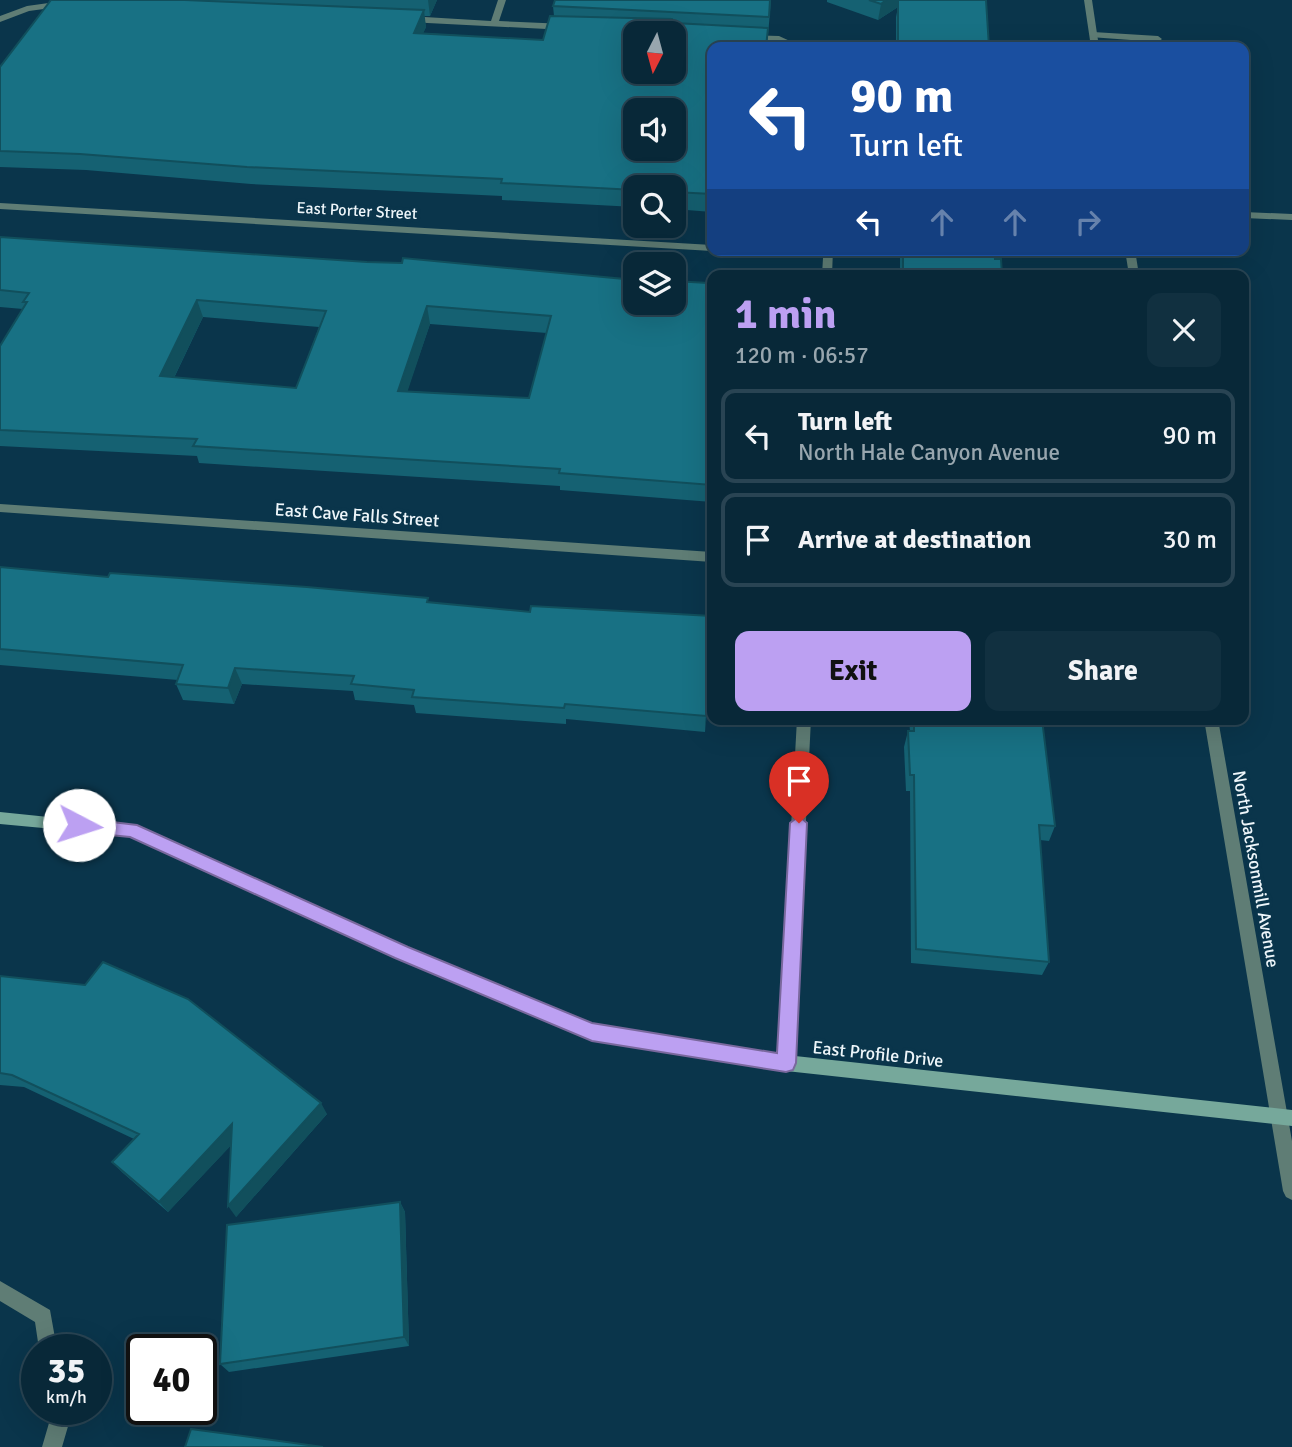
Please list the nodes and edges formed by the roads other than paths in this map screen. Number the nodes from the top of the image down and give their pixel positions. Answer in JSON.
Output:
{"nodes":[{"id":1,"x":502,"y":0,"type":"edge"},
{"id":2,"x":1088,"y":0,"type":"edge"},
{"id":3,"x":70,"y":4,"type":"edge"},
{"id":4,"x":0,"y":19,"type":"edge"},
{"id":5,"x":398,"y":19,"type":"edge"},
{"id":6,"x":494,"y":23,"type":"junction"},
{"id":7,"x":574,"y":28,"type":"edge"},
{"id":8,"x":1093,"y":35,"type":"junction"},
{"id":9,"x":739,"y":37,"type":"edge"},
{"id":10,"x":1158,"y":39,"type":"dead end"},
{"id":11,"x":785,"y":42,"type":"edge"},
{"id":12,"x":1095,"y":42,"type":"edge"},
{"id":13,"x":0,"y":206,"type":"edge"},
{"id":14,"x":1249,"y":215,"type":"edge"},
{"id":15,"x":1292,"y":217,"type":"edge"},
{"id":16,"x":707,"y":248,"type":"edge"},
{"id":17,"x":0,"y":508,"type":"edge"},
{"id":18,"x":707,"y":556,"type":"edge"},
{"id":19,"x":804,"y":725,"type":"edge"},
{"id":20,"x":1212,"y":725,"type":"edge"},
{"id":21,"x":0,"y":818,"type":"edge"},
{"id":22,"x":786,"y":1063,"type":"junction"},
{"id":23,"x":1285,"y":1118,"type":"edge"},
{"id":24,"x":1292,"y":1191,"type":"edge"},
{"id":25,"x":0,"y":1290,"type":"edge"},
{"id":26,"x":46,"y":1334,"type":"edge"},
{"id":27,"x":59,"y":1425,"type":"edge"},
{"id":28,"x":52,"y":1447,"type":"edge"}],
"edges":[{"from":1,"to":6,"type":"street"},
{"from":2,"to":8,"type":"street"},
{"from":3,"to":4,"type":"street"},
{"from":5,"to":6,"type":"street"},
{"from":6,"to":7,"type":"street"},
{"from":8,"to":10,"type":"street"},
{"from":8,"to":12,"type":"street"},
{"from":9,"to":11,"type":"street"},
{"from":13,"to":16,"type":"street","name":"East Porter Street"},
{"from":14,"to":15,"type":"street"},
{"from":17,"to":18,"type":"street","name":"East Cave Falls Street"},
{"from":19,"to":22,"type":"street"},
{"from":20,"to":23,"type":"street","name":"North Jacksonmill Avenue"},
{"from":21,"to":22,"type":"street","name":"East Profile Drive"},
{"from":22,"to":23,"type":"street","name":"East Profile Drive"},
{"from":23,"to":24,"type":"street","name":"North Jacksonmill Avenue"},
{"from":25,"to":26,"type":"street"},
{"from":27,"to":28,"type":"street"}]}
